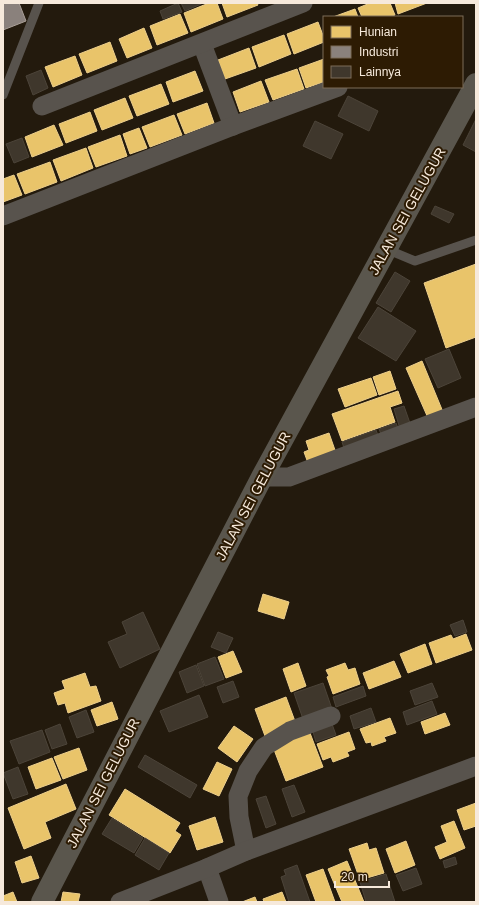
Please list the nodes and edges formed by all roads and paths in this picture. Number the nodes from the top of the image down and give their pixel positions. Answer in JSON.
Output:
{"nodes":[{"id":1,"x":39,"y":3,"type":"edge"},
{"id":2,"x":303,"y":3,"type":"edge"},
{"id":3,"x":202,"y":44,"type":"junction"},
{"id":4,"x":335,"y":88,"type":"edge"},
{"id":5,"x":474,"y":89,"type":"edge"},
{"id":6,"x":3,"y":95,"type":"edge"},
{"id":7,"x":42,"y":106,"type":"dead end"},
{"id":8,"x":233,"y":126,"type":"junction"},
{"id":9,"x":3,"y":216,"type":"edge"},
{"id":10,"x":476,"y":240,"type":"edge"},
{"id":11,"x":386,"y":249,"type":"junction"},
{"id":12,"x":476,"y":407,"type":"edge"},
{"id":13,"x":262,"y":476,"type":"junction"},
{"id":14,"x":331,"y":716,"type":"dead end"},
{"id":15,"x":476,"y":766,"type":"edge"},
{"id":16,"x":246,"y":851,"type":"junction"},
{"id":17,"x":207,"y":868,"type":"junction"},
{"id":18,"x":42,"y":902,"type":"edge"},
{"id":19,"x":120,"y":902,"type":"edge"},
{"id":20,"x":219,"y":902,"type":"edge"}],
"edges":[{"from":1,"to":6,"type":"lane"},
{"from":2,"to":3,"type":"street"},
{"from":3,"to":7,"type":"street"},
{"from":3,"to":8,"type":"street"},
{"from":4,"to":8,"type":"street"},
{"from":5,"to":11,"type":"main road","name":"JALAN SEI GELUGUR"},
{"from":8,"to":9,"type":"street"},
{"from":10,"to":11,"type":"lane"},
{"from":11,"to":13,"type":"main road","name":"JALAN SEI GELUGUR"},
{"from":12,"to":13,"type":"street"},
{"from":13,"to":18,"type":"main road","name":"JALAN SEI GELUGUR"},
{"from":14,"to":16,"type":"street"},
{"from":15,"to":16,"type":"street"},
{"from":16,"to":17,"type":"street"},
{"from":17,"to":19,"type":"street"},
{"from":17,"to":20,"type":"street"}]}
